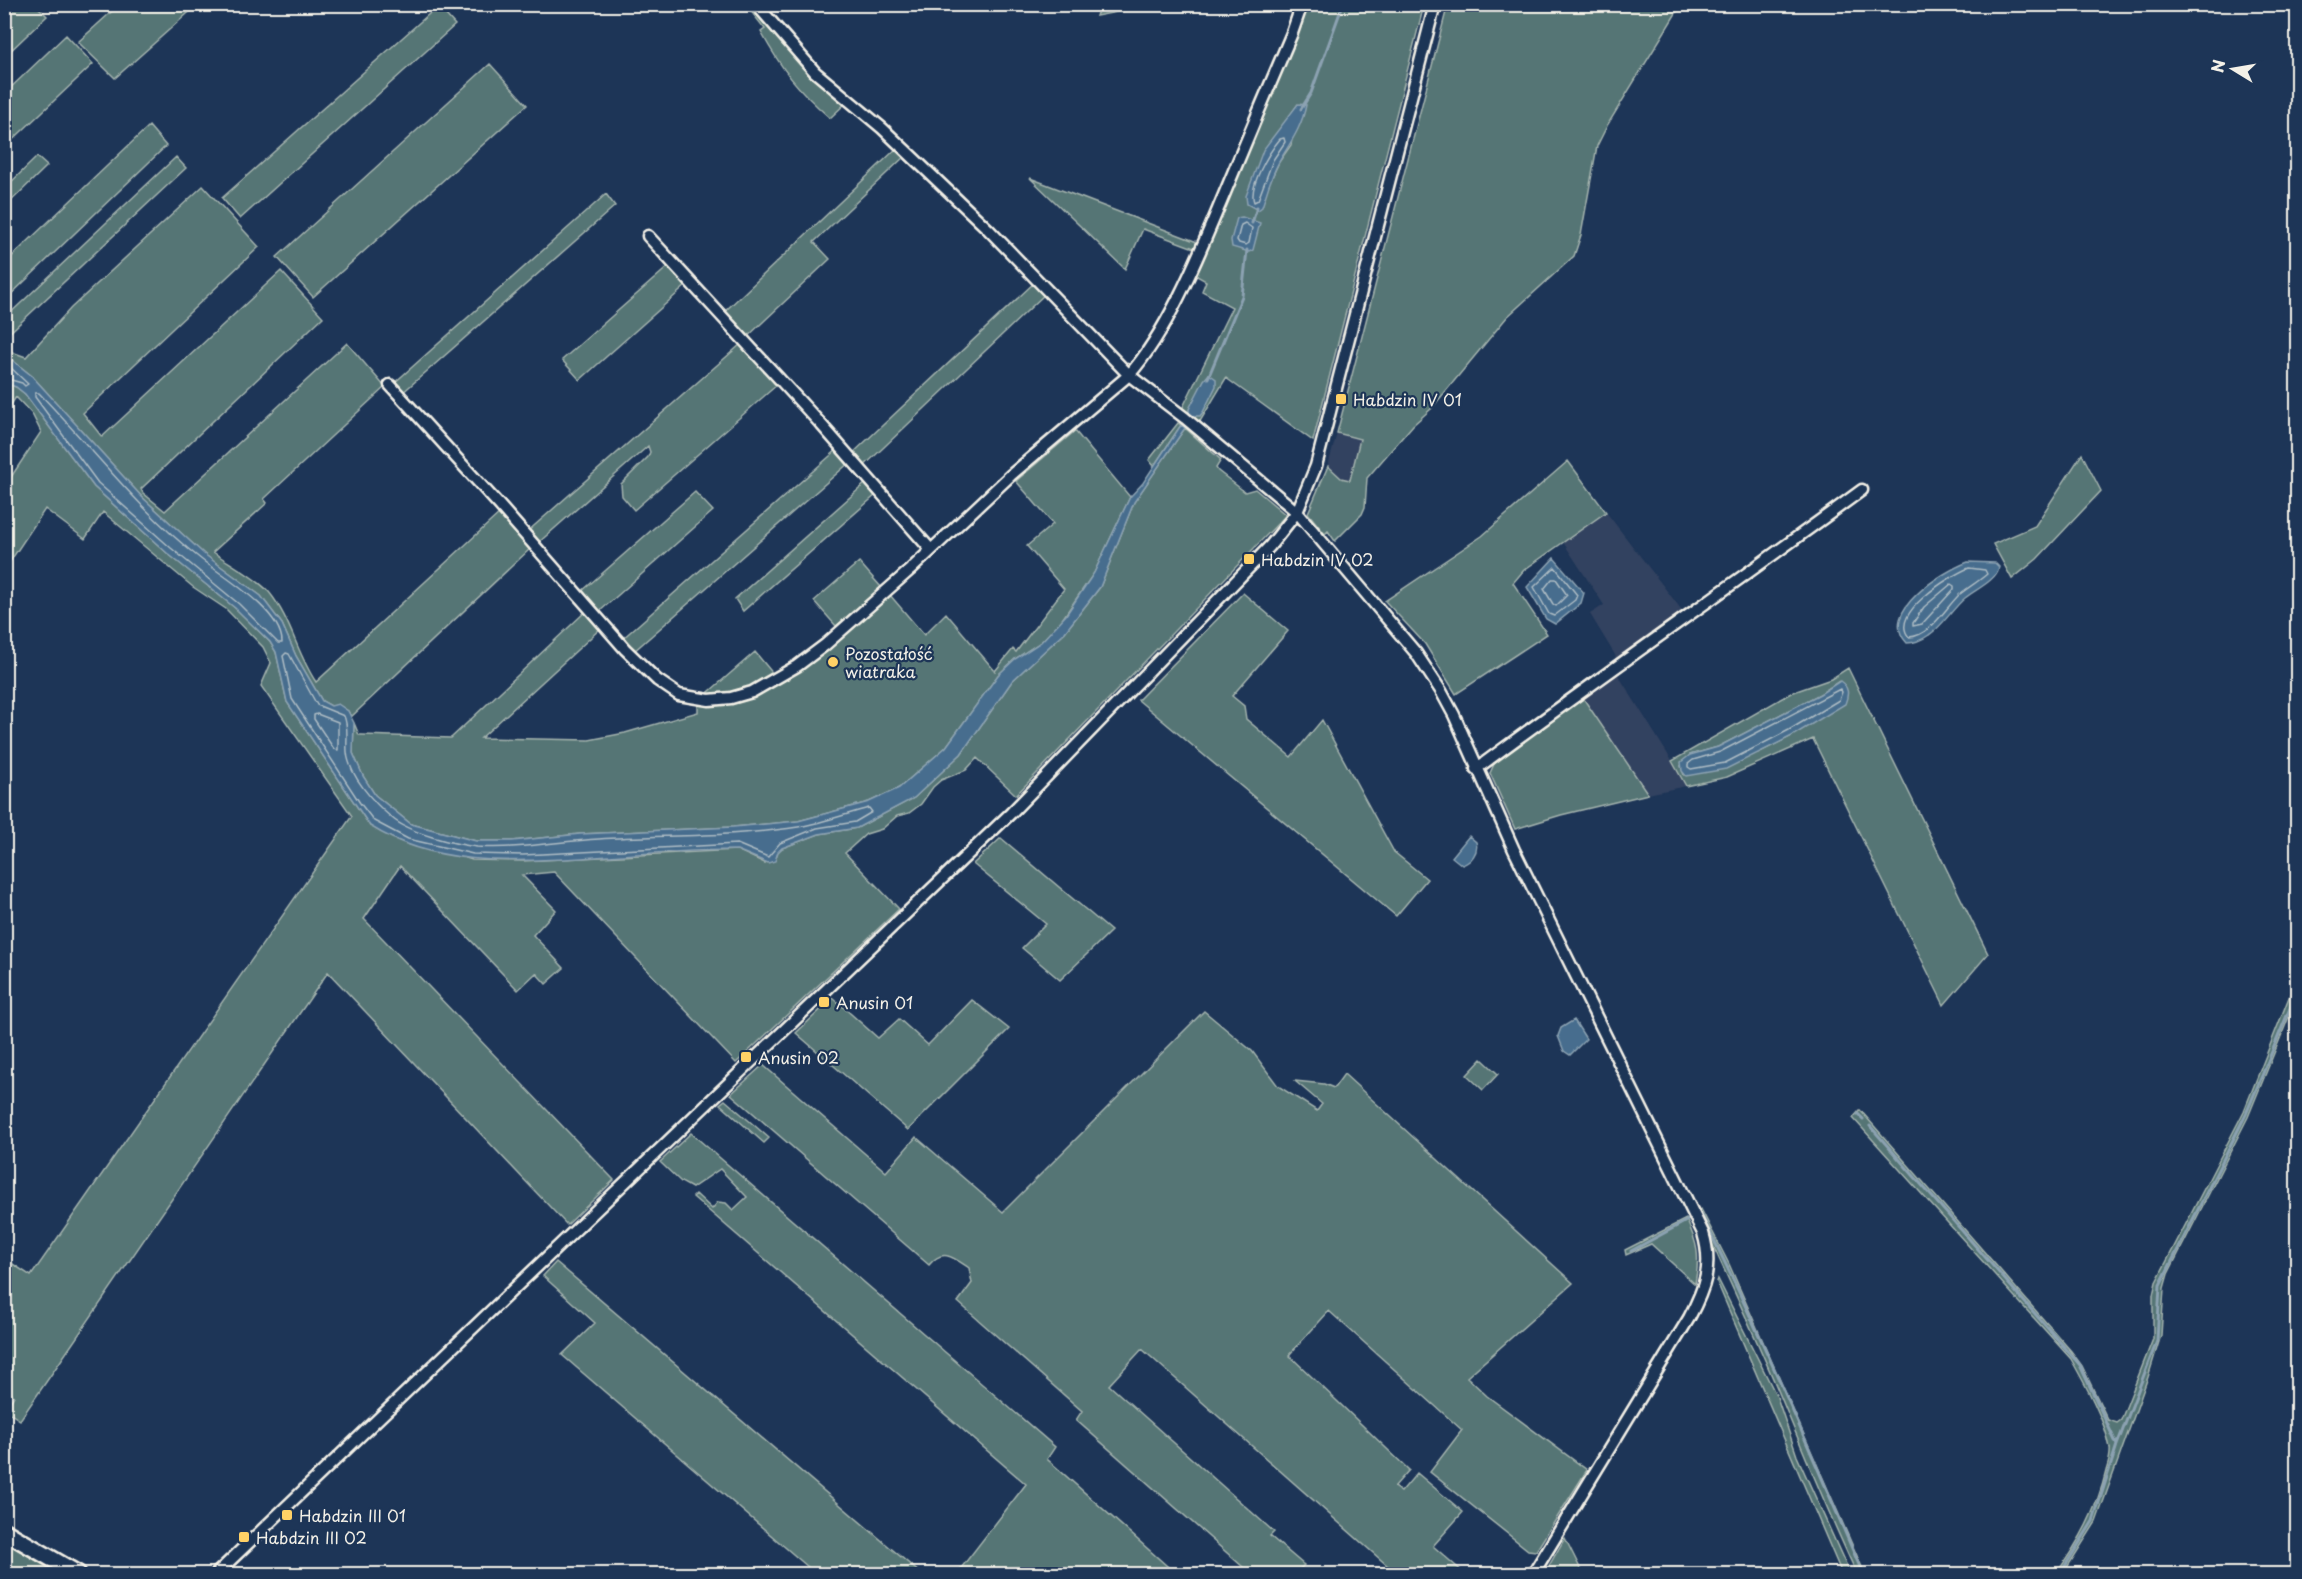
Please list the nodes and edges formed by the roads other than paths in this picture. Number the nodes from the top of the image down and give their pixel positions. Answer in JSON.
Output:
{"nodes":[{"id":1,"x":756,"y":4,"type":"edge"},
{"id":2,"x":1302,"y":4,"type":"edge"},
{"id":3,"x":1435,"y":4,"type":"edge"},
{"id":4,"x":648,"y":236,"type":"dead end"},
{"id":5,"x":1129,"y":375,"type":"junction"},
{"id":6,"x":390,"y":385,"type":"dead end"},
{"id":7,"x":1862,"y":490,"type":"dead end"},
{"id":8,"x":1297,"y":512,"type":"junction"},
{"id":9,"x":931,"y":550,"type":"junction"},
{"id":10,"x":1476,"y":769,"type":"junction"},
{"id":11,"x":4,"y":1531,"type":"edge"},
{"id":12,"x":78,"y":1575,"type":"edge"},
{"id":13,"x":216,"y":1575,"type":"edge"},
{"id":14,"x":1533,"y":1575,"type":"edge"}],
"edges":[{"from":1,"to":5,"type":"street"},
{"from":2,"to":5,"type":"street"},
{"from":3,"to":8,"type":"street"},
{"from":4,"to":9,"type":"street"},
{"from":5,"to":8,"type":"street"},
{"from":5,"to":9,"type":"street"},
{"from":6,"to":9,"type":"street"},
{"from":7,"to":10,"type":"street"},
{"from":8,"to":10,"type":"street"},
{"from":8,"to":13,"type":"street"},
{"from":10,"to":14,"type":"street"},
{"from":11,"to":12,"type":"street"}]}
